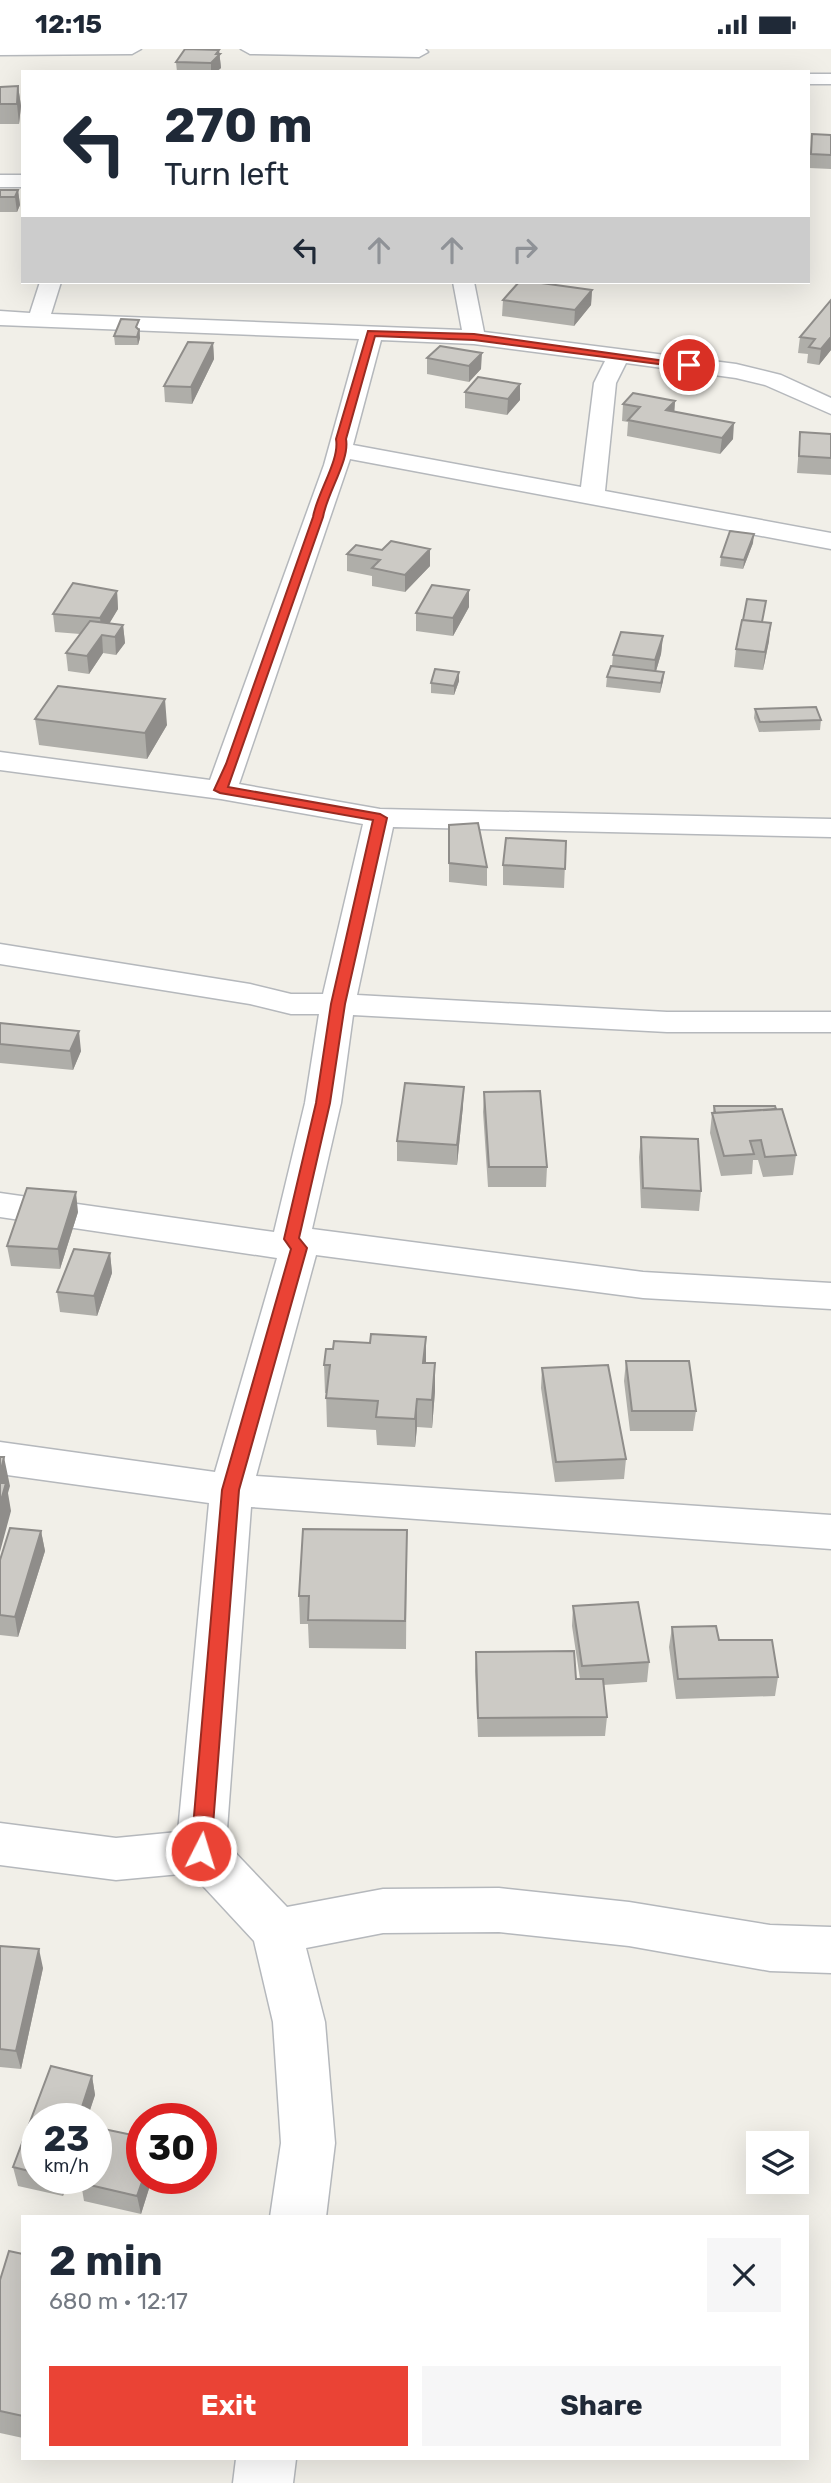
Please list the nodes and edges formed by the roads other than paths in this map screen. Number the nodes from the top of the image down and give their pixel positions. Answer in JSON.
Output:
{"nodes":[{"id":1,"x":132,"y":49,"type":"edge"},
{"id":2,"x":0,"y":50,"type":"edge"},
{"id":3,"x":419,"y":50,"type":"edge"},
{"id":4,"x":250,"y":54,"type":"edge"},
{"id":5,"x":93,"y":59,"type":"edge"},
{"id":6,"x":424,"y":70,"type":"edge"},
{"id":7,"x":810,"y":79,"type":"edge"},
{"id":8,"x":831,"y":79,"type":"edge"},
{"id":9,"x":0,"y":181,"type":"edge"},
{"id":10,"x":21,"y":181,"type":"edge"},
{"id":11,"x":49,"y":284,"type":"edge"},
{"id":12,"x":464,"y":284,"type":"edge"},
{"id":13,"x":0,"y":318,"type":"edge"},
{"id":14,"x":39,"y":319,"type":"junction"},
{"id":15,"x":372,"y":333,"type":"junction"},
{"id":16,"x":474,"y":337,"type":"junction"},
{"id":17,"x":618,"y":357,"type":"junction"},
{"id":18,"x":831,"y":407,"type":"edge"},
{"id":19,"x":343,"y":450,"type":"junction"},
{"id":20,"x":592,"y":498,"type":"junction"},
{"id":21,"x":831,"y":541,"type":"edge"},
{"id":22,"x":0,"y":761,"type":"edge"},
{"id":23,"x":220,"y":790,"type":"junction"},
{"id":24,"x":380,"y":818,"type":"junction"},
{"id":25,"x":831,"y":828,"type":"edge"},
{"id":26,"x":0,"y":954,"type":"edge"},
{"id":27,"x":338,"y":1004,"type":"junction"},
{"id":28,"x":831,"y":1022,"type":"edge"},
{"id":29,"x":0,"y":1205,"type":"edge"},
{"id":30,"x":295,"y":1243,"type":"junction"},
{"id":31,"x":831,"y":1296,"type":"edge"},
{"id":32,"x":0,"y":1458,"type":"edge"},
{"id":33,"x":231,"y":1490,"type":"junction"},
{"id":34,"x":831,"y":1532,"type":"edge"},
{"id":35,"x":0,"y":1844,"type":"edge"},
{"id":36,"x":201,"y":1851,"type":"junction"},
{"id":37,"x":277,"y":1931,"type":"junction"},
{"id":38,"x":831,"y":1950,"type":"edge"},
{"id":39,"x":298,"y":2215,"type":"edge"},
{"id":40,"x":266,"y":2460,"type":"edge"},
{"id":41,"x":263,"y":2483,"type":"edge"}],
"edges":[{"from":1,"to":5,"type":"street"},
{"from":2,"to":5,"type":"street"},
{"from":3,"to":4,"type":"street"},
{"from":3,"to":6,"type":"street"},
{"from":7,"to":8,"type":"street"},
{"from":9,"to":10,"type":"street"},
{"from":11,"to":14,"type":"street"},
{"from":12,"to":16,"type":"street"},
{"from":13,"to":14,"type":"street"},
{"from":14,"to":15,"type":"street"},
{"from":15,"to":16,"type":"street"},
{"from":15,"to":19,"type":"street"},
{"from":16,"to":17,"type":"street"},
{"from":17,"to":18,"type":"street"},
{"from":17,"to":20,"type":"street"},
{"from":19,"to":20,"type":"street"},
{"from":19,"to":23,"type":"street"},
{"from":20,"to":21,"type":"street"},
{"from":22,"to":23,"type":"street"},
{"from":23,"to":24,"type":"street"},
{"from":24,"to":25,"type":"street"},
{"from":24,"to":27,"type":"street"},
{"from":26,"to":27,"type":"street"},
{"from":27,"to":28,"type":"street"},
{"from":27,"to":30,"type":"street"},
{"from":29,"to":30,"type":"street"},
{"from":30,"to":31,"type":"street"},
{"from":30,"to":33,"type":"street"},
{"from":32,"to":33,"type":"street"},
{"from":33,"to":34,"type":"street"},
{"from":33,"to":36,"type":"street"},
{"from":35,"to":36,"type":"street"},
{"from":36,"to":37,"type":"street"},
{"from":37,"to":38,"type":"street"},
{"from":37,"to":39,"type":"street"},
{"from":40,"to":41,"type":"street"}]}
